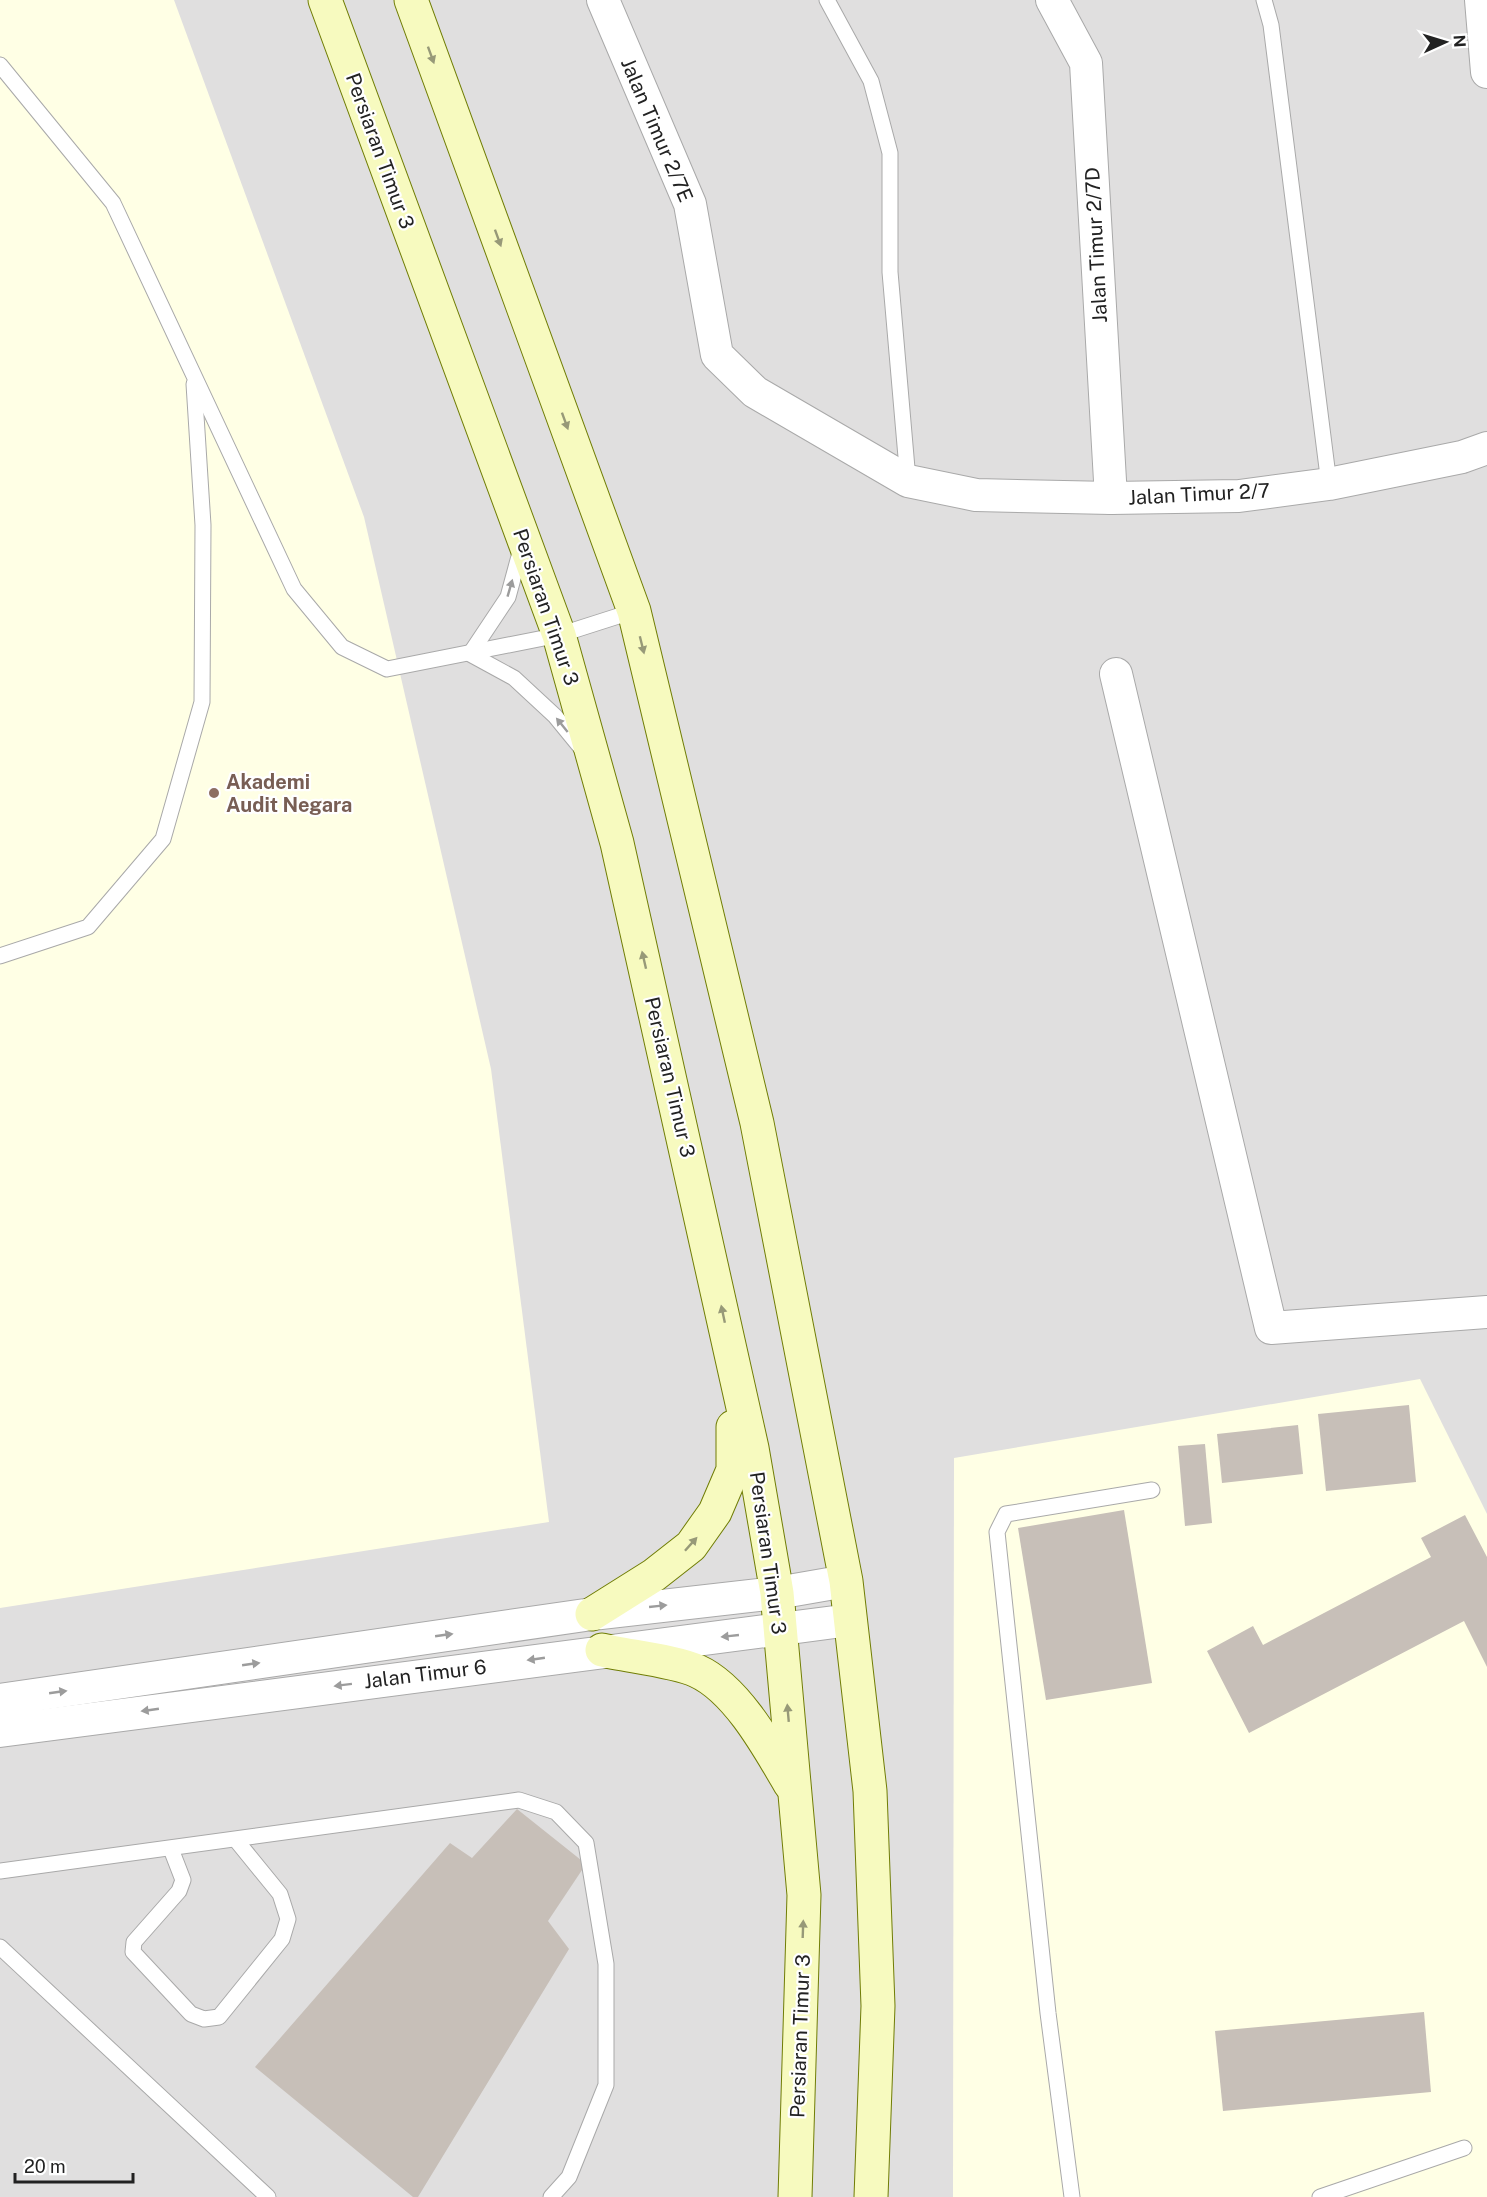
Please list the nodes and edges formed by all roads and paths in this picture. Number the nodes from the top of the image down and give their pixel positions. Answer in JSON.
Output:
{"nodes":[{"id":1,"x":325,"y":0,"type":"edge"},
{"id":2,"x":411,"y":0,"type":"edge"},
{"id":3,"x":603,"y":0,"type":"edge"},
{"id":4,"x":826,"y":0,"type":"edge"},
{"id":5,"x":1052,"y":0,"type":"edge"},
{"id":6,"x":1264,"y":0,"type":"edge"},
{"id":7,"x":1481,"y":0,"type":"edge"},
{"id":8,"x":0,"y":64,"type":"edge"},
{"id":9,"x":1487,"y":72,"type":"edge"},
{"id":10,"x":193,"y":375,"type":"junction"},
{"id":11,"x":1487,"y":448,"type":"edge"},
{"id":12,"x":908,"y":481,"type":"junction"},
{"id":13,"x":1329,"y":484,"type":"junction"},
{"id":14,"x":1111,"y":498,"type":"junction"},
{"id":15,"x":523,"y":540,"type":"junction"},
{"id":16,"x":634,"y":611,"type":"junction"},
{"id":17,"x":559,"y":635,"type":"junction"},
{"id":18,"x":470,"y":654,"type":"junction"},
{"id":19,"x":1116,"y":674,"type":"dead end"},
{"id":20,"x":599,"y":770,"type":"junction"},
{"id":21,"x":0,"y":956,"type":"edge"},
{"id":22,"x":1487,"y":1312,"type":"edge"},
{"id":23,"x":734,"y":1365,"type":"junction"},
{"id":24,"x":1152,"y":1490,"type":"dead end"},
{"id":25,"x":846,"y":1581,"type":"junction"},
{"id":26,"x":777,"y":1593,"type":"junction"},
{"id":27,"x":592,"y":1614,"type":"junction"},
{"id":28,"x":850,"y":1620,"type":"junction"},
{"id":29,"x":780,"y":1631,"type":"junction"},
{"id":30,"x":602,"y":1650,"type":"junction"},
{"id":31,"x":0,"y":1700,"type":"edge"},
{"id":32,"x":0,"y":1731,"type":"edge"},
{"id":33,"x":795,"y":1794,"type":"junction"},
{"id":34,"x":236,"y":1840,"type":"junction"},
{"id":35,"x":171,"y":1849,"type":"junction"},
{"id":36,"x":0,"y":1871,"type":"edge"},
{"id":37,"x":0,"y":1947,"type":"edge"},
{"id":38,"x":1464,"y":2148,"type":"dead end"},
{"id":39,"x":268,"y":2197,"type":"edge"},
{"id":40,"x":551,"y":2197,"type":"edge"},
{"id":41,"x":795,"y":2197,"type":"edge"},
{"id":42,"x":871,"y":2197,"type":"edge"},
{"id":43,"x":1072,"y":2197,"type":"edge"},
{"id":44,"x":1320,"y":2197,"type":"edge"}],
"edges":[{"from":1,"to":15,"type":"street","name":"Persiaran Timur 3"},
{"from":2,"to":16,"type":"street","one_way":true},
{"from":3,"to":12,"type":"street","name":"Jalan Timur 2/7E"},
{"from":4,"to":12,"type":"lane"},
{"from":5,"to":14,"type":"street","name":"Jalan Timur 2/7D"},
{"from":6,"to":13,"type":"lane"},
{"from":7,"to":9,"type":"street"},
{"from":8,"to":10,"type":"lane"},
{"from":10,"to":18,"type":"lane"},
{"from":10,"to":21,"type":"lane"},
{"from":11,"to":13,"type":"street","name":"Jalan Timur 2/7"},
{"from":12,"to":14,"type":"street","name":"Jalan Timur 2/7"},
{"from":13,"to":14,"type":"street","name":"Jalan Timur 2/7"},
{"from":15,"to":17,"type":"street","name":"Persiaran Timur 3"},
{"from":18,"to":15,"type":"lane","one_way":true},
{"from":16,"to":17,"type":"lane"},
{"from":16,"to":25,"type":"street","one_way":true},
{"from":17,"to":18,"type":"lane"},
{"from":17,"to":20,"type":"street","name":"Persiaran Timur 3"},
{"from":20,"to":18,"type":"lane","one_way":true},
{"from":19,"to":22,"type":"street"},
{"from":23,"to":20,"type":"street","name":"Persiaran Timur 3","one_way":true},
{"from":23,"to":26,"type":"street","name":"Persiaran Timur 3"},
{"from":27,"to":23,"type":"street","one_way":true},
{"from":24,"to":43,"type":"lane"},
{"from":25,"to":26,"type":"street","name":"Jalan Timur 6"},
{"from":25,"to":28,"type":"street"},
{"from":27,"to":26,"type":"street","name":"Jalan Timur 6","one_way":true},
{"from":26,"to":29,"type":"street","name":"Persiaran Timur 3"},
{"from":31,"to":27,"type":"street","name":"Jalan Timur 6","one_way":true},
{"from":28,"to":29,"type":"street","name":"Jalan Timur 6"},
{"from":28,"to":42,"type":"street"},
{"from":29,"to":30,"type":"street","name":"Jalan Timur 6","one_way":true},
{"from":33,"to":29,"type":"street","name":"Persiaran Timur 3","one_way":true},
{"from":30,"to":32,"type":"street","name":"Jalan Timur 6","one_way":true},
{"from":30,"to":33,"type":"street"},
{"from":41,"to":33,"type":"street","name":"Persiaran Timur 3","one_way":true},
{"from":34,"to":35,"type":"lane"},
{"from":34,"to":35,"type":"lane"},
{"from":34,"to":40,"type":"lane"},
{"from":35,"to":36,"type":"lane"},
{"from":37,"to":39,"type":"lane"},
{"from":38,"to":44,"type":"lane"}]}
